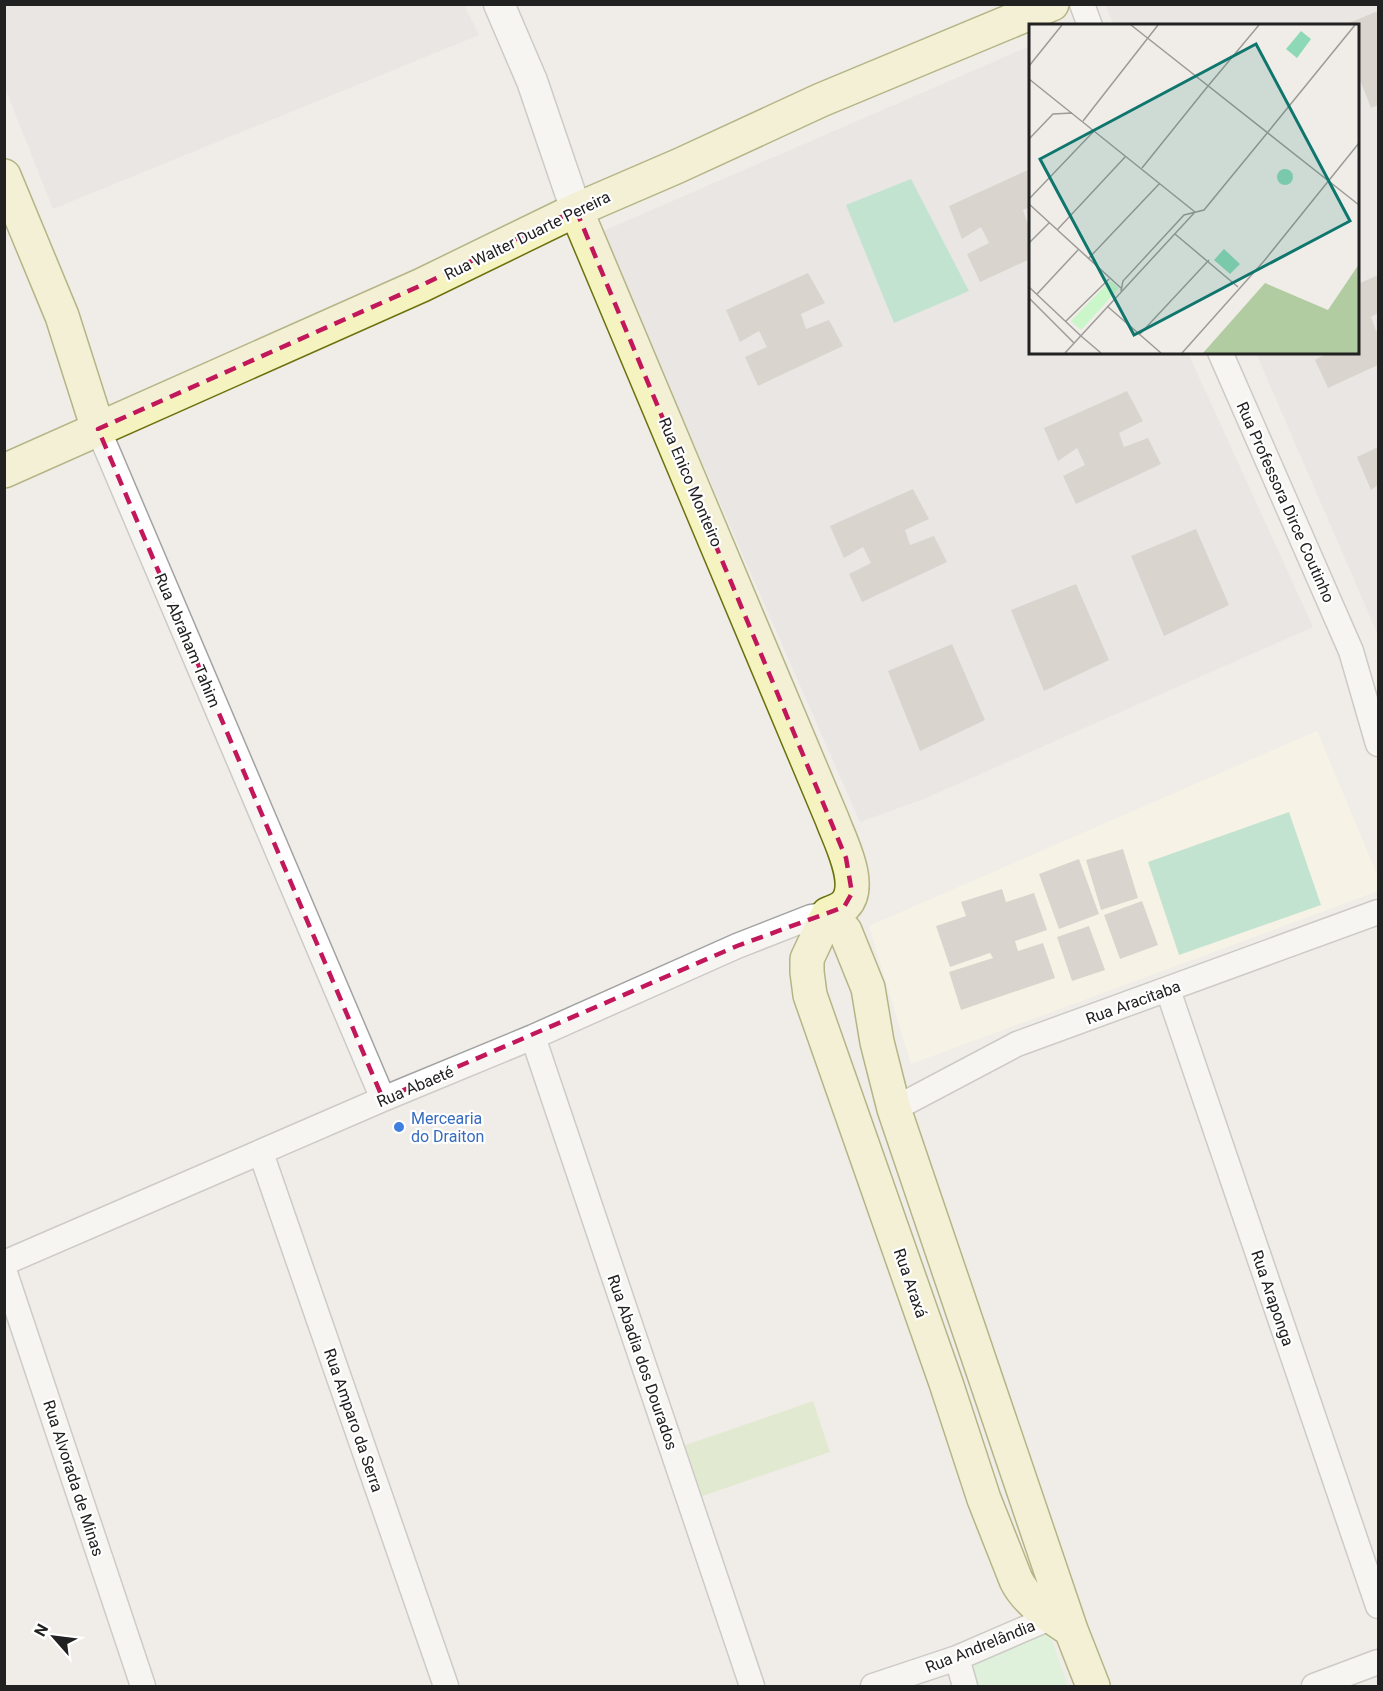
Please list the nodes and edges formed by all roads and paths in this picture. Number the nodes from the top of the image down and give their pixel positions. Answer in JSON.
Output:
{"nodes":[{"id":1,"x":499,"y":4,"type":"edge"},
{"id":2,"x":1052,"y":4,"type":"edge"},
{"id":3,"x":1082,"y":4,"type":"edge"},
{"id":4,"x":1089,"y":24,"type":"edge"},
{"id":5,"x":4,"y":176,"type":"edge"},
{"id":6,"x":576,"y":210,"type":"junction"},
{"id":7,"x":1221,"y":354,"type":"edge"},
{"id":8,"x":99,"y":429,"type":"junction"},
{"id":9,"x":4,"y":471,"type":"edge"},
{"id":10,"x":1378,"y":744,"type":"edge"},
{"id":11,"x":1378,"y":912,"type":"edge"},
{"id":12,"x":828,"y":914,"type":"junction"},
{"id":13,"x":1168,"y":990,"type":"junction"},
{"id":14,"x":533,"y":1036,"type":"junction"},
{"id":15,"x":877,"y":1042,"type":"junction"},
{"id":16,"x":831,"y":1057,"type":"junction"},
{"id":17,"x":383,"y":1099,"type":"junction"},
{"id":18,"x":894,"y":1109,"type":"junction"},
{"id":19,"x":261,"y":1153,"type":"junction"},
{"id":20,"x":4,"y":1263,"type":"edge"},
{"id":21,"x":4,"y":1270,"type":"edge"},
{"id":22,"x":1378,"y":1606,"type":"edge"},
{"id":23,"x":1062,"y":1624,"type":"junction"},
{"id":24,"x":957,"y":1658,"type":"junction"},
{"id":25,"x":1378,"y":1662,"type":"edge"},
{"id":26,"x":143,"y":1686,"type":"edge"},
{"id":27,"x":446,"y":1686,"type":"edge"},
{"id":28,"x":752,"y":1686,"type":"edge"},
{"id":29,"x":873,"y":1686,"type":"edge"},
{"id":30,"x":965,"y":1686,"type":"edge"},
{"id":31,"x":1093,"y":1686,"type":"edge"},
{"id":32,"x":1314,"y":1686,"type":"edge"}],
"edges":[{"from":1,"to":6,"type":"street","name":"Rua Enico Monteiro"},
{"from":2,"to":6,"type":"main road","name":"Rua Walter Duarte Pereira"},
{"from":3,"to":4,"type":"street"},
{"from":5,"to":8,"type":"main road","name":"Rua Abraham Tahim"},
{"from":6,"to":8,"type":"main road","name":"Rua Walter Duarte Pereira"},
{"from":6,"to":12,"type":"main road","name":"Rua Enico Monteiro"},
{"from":7,"to":10,"type":"street","name":"Rua Professora Dirce Coutinho"},
{"from":8,"to":9,"type":"main road","name":"Rua Walter Duarte Pereira"},
{"from":8,"to":17,"type":"street","name":"Rua Abraham Tahim"},
{"from":11,"to":13,"type":"street","name":"Rua Aracitaba"},
{"from":12,"to":14,"type":"street","name":"Rua Abaeté"},
{"from":12,"to":15,"type":"main road"},
{"from":12,"to":16,"type":"main road","name":"Rua Araxá"},
{"from":13,"to":18,"type":"street","name":"Rua Aracitaba"},
{"from":13,"to":22,"type":"street","name":"Rua Araponga"},
{"from":14,"to":17,"type":"street","name":"Rua Abaeté"},
{"from":14,"to":28,"type":"street","name":"Rua Abadia dos Dourados"},
{"from":15,"to":16,"type":"main road"},
{"from":15,"to":18,"type":"main road"},
{"from":16,"to":23,"type":"main road","name":"Rua Araxá"},
{"from":17,"to":19,"type":"street","name":"Rua Abaeté"},
{"from":18,"to":23,"type":"main road"},
{"from":19,"to":20,"type":"street","name":"Rua Abaeté"},
{"from":19,"to":27,"type":"street","name":"Rua Amparo da Serra"},
{"from":21,"to":26,"type":"street","name":"Rua Alvorada de Minas"},
{"from":23,"to":24,"type":"street","name":"Rua Andrelândia"},
{"from":23,"to":31,"type":"main road"},
{"from":24,"to":29,"type":"street","name":"Rua Andrelândia"},
{"from":24,"to":30,"type":"street"},
{"from":25,"to":32,"type":"street"}]}
